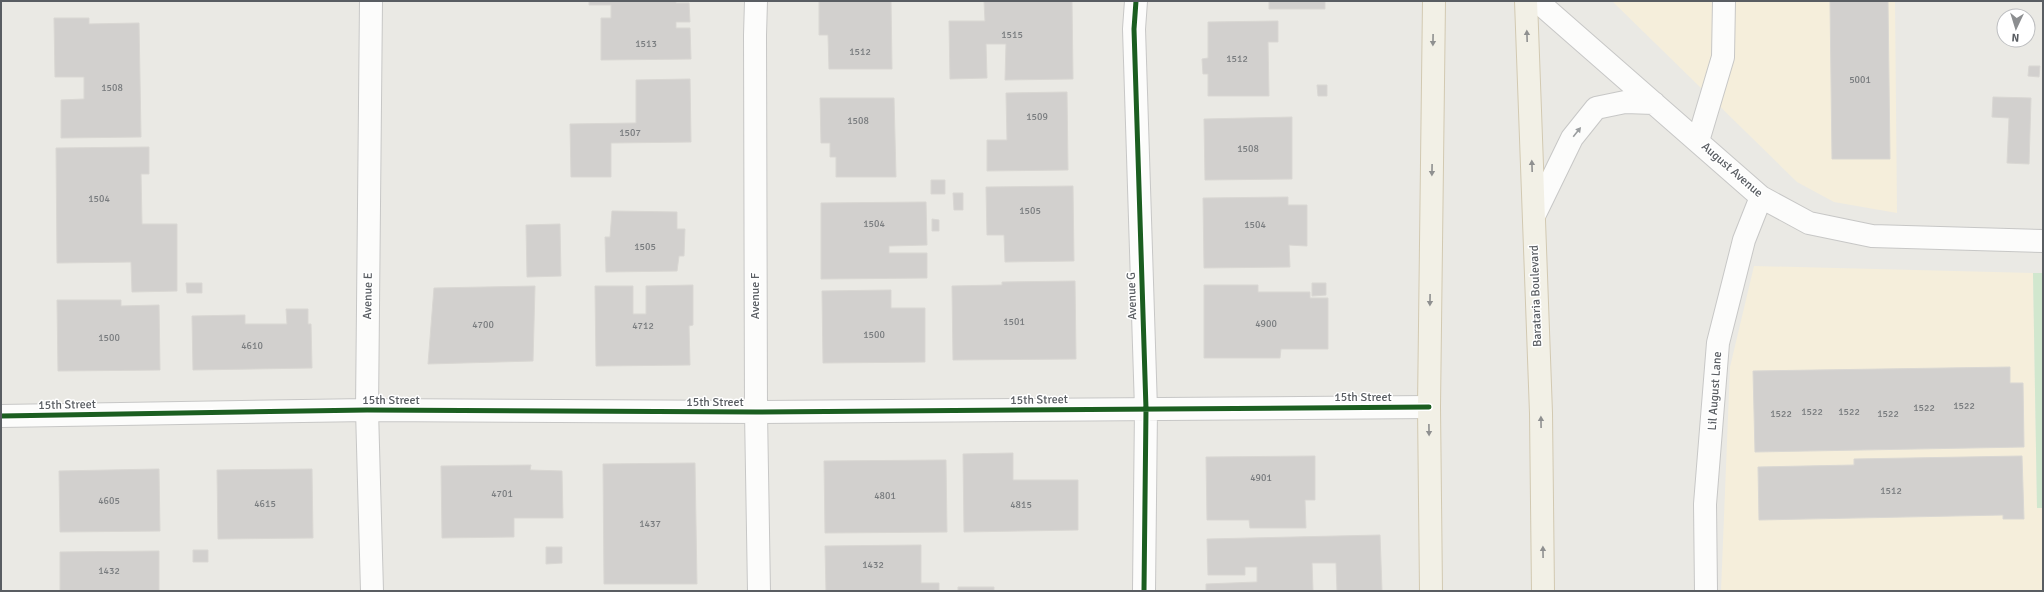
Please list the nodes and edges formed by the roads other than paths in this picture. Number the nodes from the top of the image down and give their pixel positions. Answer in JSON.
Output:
{"nodes":[{"id":1,"x":372,"y":1,"type":"edge"},
{"id":2,"x":756,"y":1,"type":"edge"},
{"id":3,"x":1136,"y":1,"type":"edge"},
{"id":4,"x":1434,"y":1,"type":"edge"},
{"id":5,"x":1526,"y":1,"type":"edge"},
{"id":6,"x":1537,"y":1,"type":"edge"},
{"id":7,"x":1724,"y":1,"type":"edge"},
{"id":8,"x":1654,"y":103,"type":"junction"},
{"id":9,"x":1698,"y":141,"type":"junction"},
{"id":10,"x":1761,"y":197,"type":"junction"},
{"id":11,"x":1534,"y":216,"type":"junction"},
{"id":12,"x":2043,"y":241,"type":"edge"},
{"id":13,"x":1429,"y":407,"type":"junction"},
{"id":14,"x":1146,"y":408,"type":"junction"},
{"id":15,"x":367,"y":410,"type":"junction"},
{"id":16,"x":756,"y":412,"type":"junction"},
{"id":17,"x":1,"y":416,"type":"edge"},
{"id":18,"x":372,"y":591,"type":"edge"},
{"id":19,"x":759,"y":591,"type":"edge"},
{"id":20,"x":1144,"y":591,"type":"edge"},
{"id":21,"x":1432,"y":591,"type":"edge"},
{"id":22,"x":1543,"y":591,"type":"edge"},
{"id":23,"x":1706,"y":591,"type":"edge"}],
"edges":[{"from":1,"to":15,"type":"street","name":"Avenue E"},
{"from":2,"to":16,"type":"street","name":"Avenue F"},
{"from":3,"to":14,"type":"street","name":"Avenue G"},
{"from":4,"to":13,"type":"main road","one_way":true},
{"from":11,"to":5,"type":"main road","name":"Barataria Boulevard","one_way":true},
{"from":6,"to":8,"type":"street","name":"August Avenue"},
{"from":7,"to":9,"type":"street"},
{"from":8,"to":9,"type":"street","name":"August Avenue"},
{"from":11,"to":8,"type":"street","one_way":true},
{"from":9,"to":10,"type":"street","name":"August Avenue"},
{"from":10,"to":12,"type":"street","name":"August Avenue"},
{"from":10,"to":23,"type":"street","name":"Lil August Lane"},
{"from":22,"to":11,"type":"main road","name":"Barataria Boulevard","one_way":true},
{"from":13,"to":14,"type":"street","name":"15th Street"},
{"from":13,"to":21,"type":"main road","one_way":true},
{"from":14,"to":16,"type":"street","name":"15th Street"},
{"from":14,"to":20,"type":"street","name":"Avenue G"},
{"from":15,"to":16,"type":"street","name":"15th Street"},
{"from":15,"to":17,"type":"street","name":"15th Street"},
{"from":15,"to":18,"type":"street","name":"Avenue E"},
{"from":16,"to":19,"type":"street","name":"Avenue F"}]}
